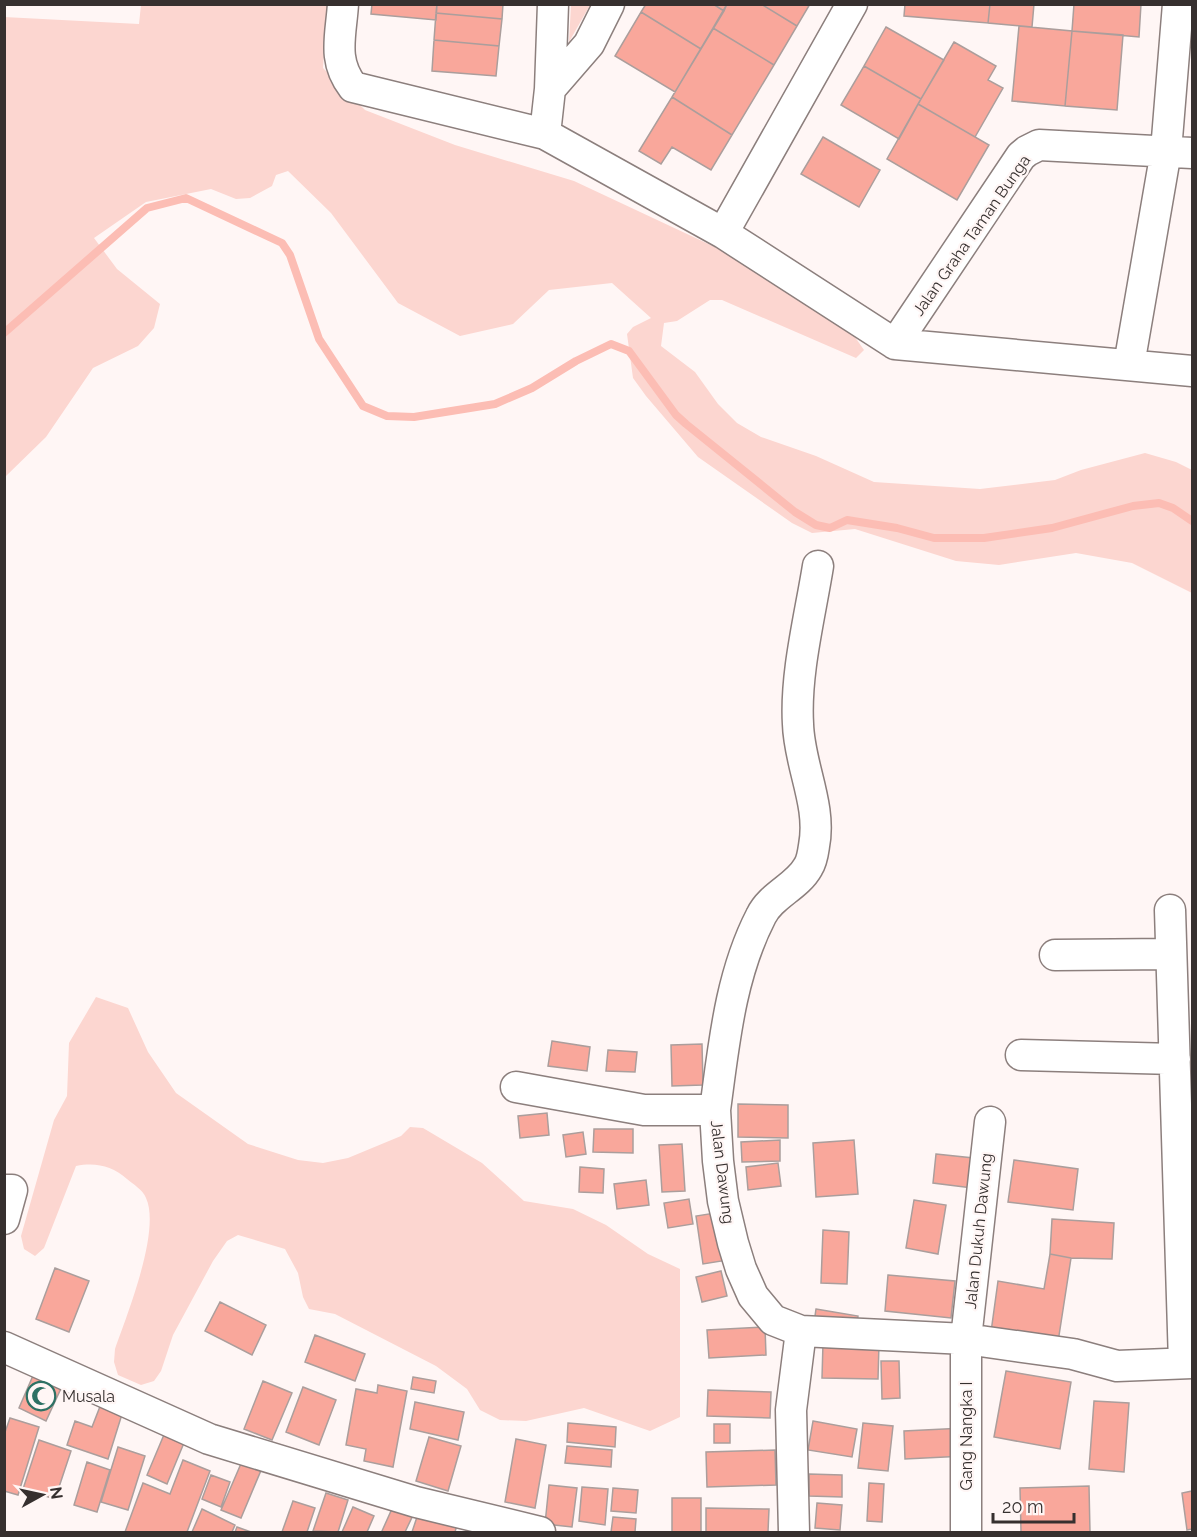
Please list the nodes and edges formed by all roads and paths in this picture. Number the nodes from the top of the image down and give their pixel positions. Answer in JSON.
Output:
{"nodes":[{"id":1,"x":343,"y":4,"type":"edge"},
{"id":2,"x":553,"y":4,"type":"edge"},
{"id":3,"x":609,"y":4,"type":"edge"},
{"id":4,"x":852,"y":4,"type":"edge"},
{"id":5,"x":1178,"y":4,"type":"edge"},
{"id":6,"x":550,"y":88,"type":"junction"},
{"id":7,"x":545,"y":134,"type":"junction"},
{"id":8,"x":1179,"y":152,"type":"edge"},
{"id":9,"x":723,"y":233,"type":"junction"},
{"id":10,"x":895,"y":344,"type":"junction"},
{"id":11,"x":1129,"y":365,"type":"junction"},
{"id":12,"x":1192,"y":371,"type":"edge"},
{"id":13,"x":818,"y":566,"type":"dead end"},
{"id":14,"x":1170,"y":910,"type":"dead end"},
{"id":15,"x":1171,"y":954,"type":"junction"},
{"id":16,"x":1055,"y":955,"type":"dead end"},
{"id":17,"x":1022,"y":1055,"type":"dead end"},
{"id":18,"x":1175,"y":1059,"type":"junction"},
{"id":19,"x":516,"y":1088,"type":"dead end"},
{"id":20,"x":715,"y":1110,"type":"junction"},
{"id":21,"x":990,"y":1122,"type":"dead end"},
{"id":22,"x":8,"y":1190,"type":"edge"},
{"id":23,"x":4,"y":1219,"type":"edge"},
{"id":24,"x":1187,"y":1277,"type":"edge"},
{"id":25,"x":801,"y":1331,"type":"junction"},
{"id":26,"x":966,"y":1339,"type":"junction"},
{"id":27,"x":4,"y":1347,"type":"edge"},
{"id":28,"x":1188,"y":1363,"type":"edge"},
{"id":29,"x":540,"y":1533,"type":"edge"},
{"id":30,"x":794,"y":1533,"type":"edge"},
{"id":31,"x":966,"y":1533,"type":"edge"}],
"edges":[{"from":1,"to":7,"type":"street"},
{"from":2,"to":6,"type":"street"},
{"from":3,"to":6,"type":"street"},
{"from":4,"to":9,"type":"street"},
{"from":5,"to":8,"type":"street"},
{"from":6,"to":7,"type":"street"},
{"from":7,"to":9,"type":"street"},
{"from":8,"to":10,"type":"street","name":"Jalan Graha Taman Bunga"},
{"from":8,"to":11,"type":"street"},
{"from":9,"to":10,"type":"street"},
{"from":10,"to":11,"type":"street"},
{"from":11,"to":12,"type":"street"},
{"from":13,"to":20,"type":"street"},
{"from":14,"to":15,"type":"street"},
{"from":15,"to":16,"type":"street"},
{"from":15,"to":18,"type":"street"},
{"from":17,"to":18,"type":"street"},
{"from":18,"to":24,"type":"street"},
{"from":19,"to":20,"type":"street","name":"Jalan Dawung"},
{"from":20,"to":25,"type":"street","name":"Jalan Dawung"},
{"from":21,"to":26,"type":"street","name":"Jalan Dukuh Dawung"},
{"from":22,"to":23,"type":"street"},
{"from":24,"to":28,"type":"street"},
{"from":25,"to":26,"type":"street"},
{"from":25,"to":30,"type":"street"},
{"from":26,"to":28,"type":"street"},
{"from":26,"to":31,"type":"street","name":"Gang Nangka I"},
{"from":27,"to":29,"type":"street"}]}
